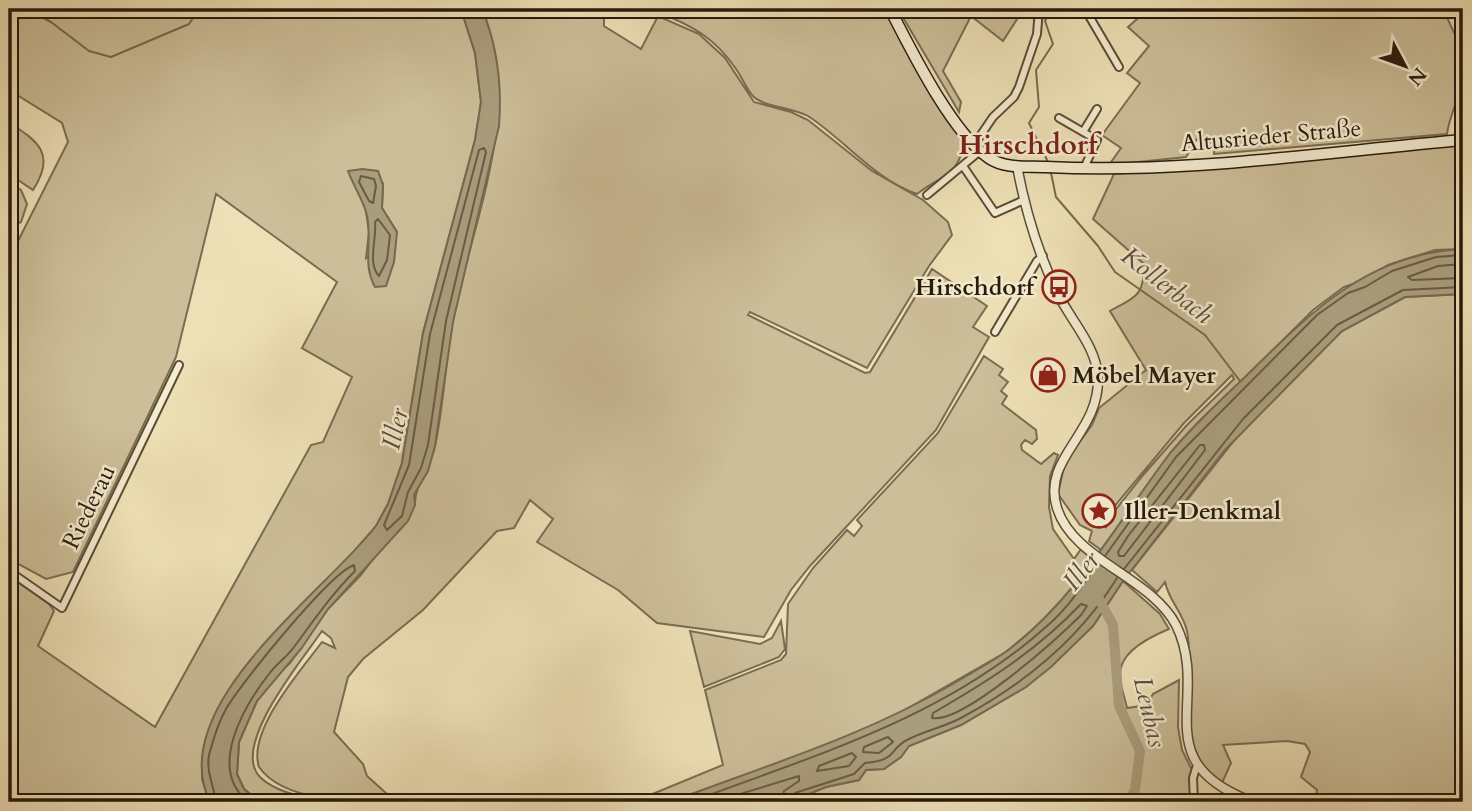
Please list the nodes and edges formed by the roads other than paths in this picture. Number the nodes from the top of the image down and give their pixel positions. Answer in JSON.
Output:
{"nodes":[{"id":1,"x":643,"y":9,"type":"edge"},
{"id":2,"x":890,"y":9,"type":"edge"},
{"id":3,"x":1039,"y":9,"type":"edge"},
{"id":4,"x":1085,"y":9,"type":"edge"},
{"id":5,"x":653,"y":12,"type":"dead end"},
{"id":6,"x":1119,"y":67,"type":"dead end"},
{"id":7,"x":1097,"y":109,"type":"dead end"},
{"id":8,"x":1059,"y":118,"type":"dead end"},
{"id":9,"x":1083,"y":132,"type":"junction"},
{"id":10,"x":1463,"y":140,"type":"edge"},
{"id":11,"x":977,"y":148,"type":"junction"},
{"id":12,"x":963,"y":166,"type":"junction"},
{"id":13,"x":1017,"y":166,"type":"junction"},
{"id":14,"x":1083,"y":170,"type":"junction"},
{"id":15,"x":927,"y":195,"type":"dead end"},
{"id":16,"x":1024,"y":200,"type":"junction"},
{"id":17,"x":1043,"y":256,"type":"junction"},
{"id":18,"x":995,"y":332,"type":"dead end"},
{"id":19,"x":179,"y":365,"type":"dead end"},
{"id":20,"x":9,"y":570,"type":"edge"},
{"id":21,"x":1197,"y":765,"type":"junction"},
{"id":22,"x":1195,"y":802,"type":"edge"},
{"id":23,"x":1253,"y":802,"type":"edge"}],
"edges":[{"from":1,"to":5,"type":"street"},
{"from":2,"to":11,"type":"main road"},
{"from":3,"to":11,"type":"street"},
{"from":4,"to":6,"type":"street"},
{"from":7,"to":9,"type":"street"},
{"from":8,"to":9,"type":"street"},
{"from":9,"to":14,"type":"street"},
{"from":10,"to":14,"type":"main road","name":"Altusrieder Straße"},
{"from":11,"to":12,"type":"street"},
{"from":11,"to":13,"type":"main road","name":"Altusrieder Straße"},
{"from":12,"to":15,"type":"street"},
{"from":12,"to":16,"type":"street"},
{"from":13,"to":14,"type":"main road","name":"Altusrieder Straße"},
{"from":13,"to":16,"type":"street"},
{"from":16,"to":17,"type":"street"},
{"from":17,"to":18,"type":"street"},
{"from":17,"to":21,"type":"street"},
{"from":19,"to":20,"type":"street","name":"Riederau"},
{"from":21,"to":22,"type":"street"},
{"from":21,"to":23,"type":"street"}]}
